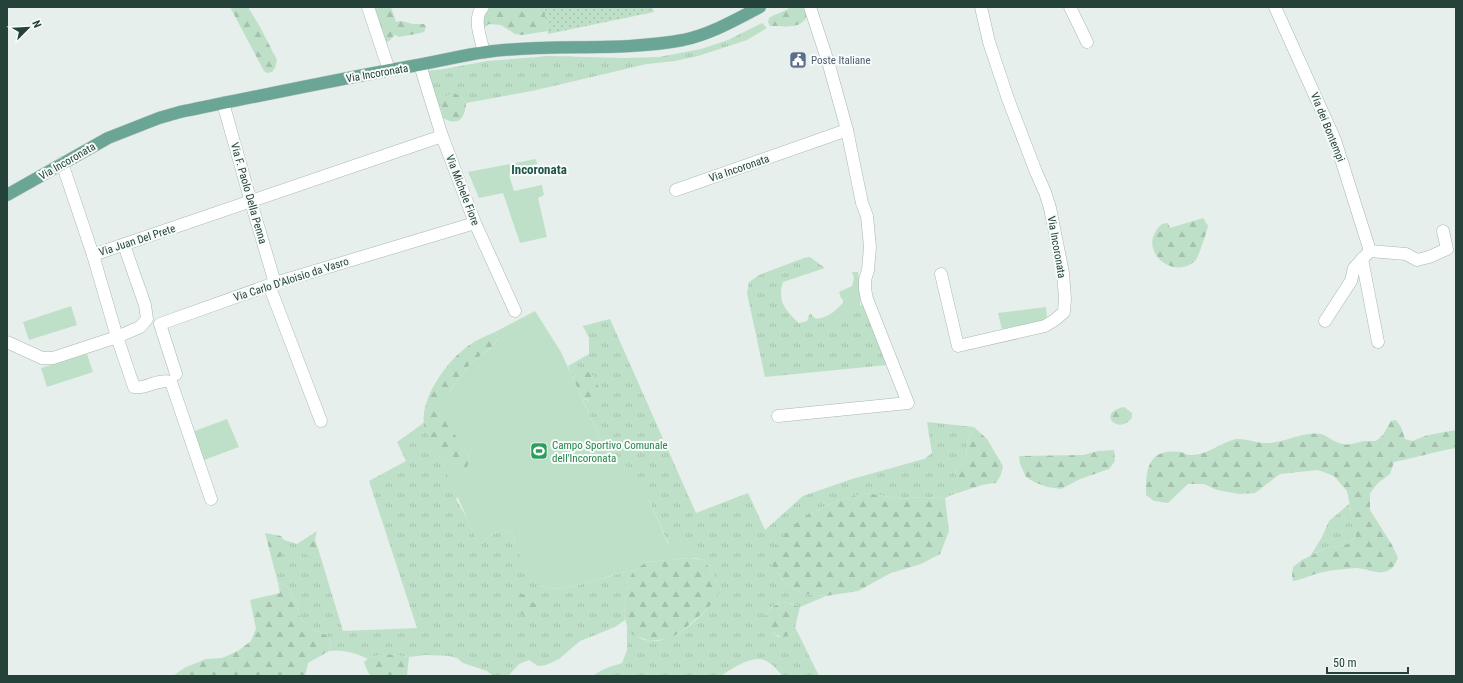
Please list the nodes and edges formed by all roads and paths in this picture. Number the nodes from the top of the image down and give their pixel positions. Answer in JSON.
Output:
{"nodes":[{"id":1,"x":368,"y":7,"type":"edge"},
{"id":2,"x":760,"y":7,"type":"edge"},
{"id":3,"x":810,"y":7,"type":"edge"},
{"id":4,"x":981,"y":7,"type":"edge"},
{"id":5,"x":1070,"y":7,"type":"edge"},
{"id":6,"x":1275,"y":7,"type":"edge"},
{"id":7,"x":478,"y":10,"type":"edge"},
{"id":8,"x":1086,"y":42,"type":"dead end"},
{"id":9,"x":484,"y":52,"type":"junction"},
{"id":10,"x":420,"y":65,"type":"junction"},
{"id":11,"x":389,"y":70,"type":"junction"},
{"id":12,"x":223,"y":103,"type":"junction"},
{"id":13,"x":847,"y":130,"type":"junction"},
{"id":14,"x":442,"y":136,"type":"junction"},
{"id":15,"x":62,"y":163,"type":"junction"},
{"id":16,"x":676,"y":190,"type":"dead end"},
{"id":17,"x":7,"y":195,"type":"edge"},
{"id":18,"x":251,"y":202,"type":"junction"},
{"id":19,"x":475,"y":223,"type":"junction"},
{"id":20,"x":1443,"y":231,"type":"dead end"},
{"id":21,"x":124,"y":245,"type":"junction"},
{"id":22,"x":93,"y":255,"type":"junction"},
{"id":23,"x":1366,"y":255,"type":"junction"},
{"id":24,"x":941,"y":274,"type":"dead end"},
{"id":25,"x":272,"y":284,"type":"junction"},
{"id":26,"x":515,"y":312,"type":"dead end"},
{"id":27,"x":1325,"y":321,"type":"dead end"},
{"id":28,"x":117,"y":337,"type":"junction"},
{"id":29,"x":7,"y":342,"type":"edge"},
{"id":30,"x":1378,"y":342,"type":"dead end"},
{"id":31,"x":176,"y":374,"type":"dead end"},
{"id":32,"x":778,"y":416,"type":"dead end"},
{"id":33,"x":321,"y":421,"type":"dead end"},
{"id":34,"x":211,"y":499,"type":"dead end"}],
"edges":[{"from":1,"to":11,"type":"street"},
{"from":2,"to":9,"type":"main road","name":"Via Incoronata"},
{"from":3,"to":13,"type":"street"},
{"from":4,"to":24,"type":"street","name":"Via Incoronata"},
{"from":5,"to":8,"type":"street"},
{"from":6,"to":23,"type":"street","name":"Via dei Bontempi"},
{"from":7,"to":9,"type":"street"},
{"from":9,"to":10,"type":"main road","name":"Via Incoronata"},
{"from":10,"to":11,"type":"main road","name":"Via Incoronata"},
{"from":10,"to":14,"type":"street","name":"Via Michele Fiore"},
{"from":11,"to":12,"type":"main road","name":"Via Incoronata"},
{"from":12,"to":15,"type":"main road","name":"Via Incoronata"},
{"from":12,"to":18,"type":"street","name":"Via F. Paolo Della Penna"},
{"from":13,"to":16,"type":"street","name":"Via Incoronata"},
{"from":13,"to":32,"type":"street"},
{"from":14,"to":18,"type":"street","name":"Via Juan Del Prete"},
{"from":14,"to":19,"type":"street","name":"Via Michele Fiore"},
{"from":15,"to":17,"type":"main road","name":"Via Incoronata"},
{"from":15,"to":22,"type":"street"},
{"from":18,"to":21,"type":"street","name":"Via Juan Del Prete"},
{"from":18,"to":25,"type":"street","name":"Via F. Paolo Della Penna"},
{"from":19,"to":25,"type":"street","name":"Via Carlo D'Aloisio da Vasro"},
{"from":19,"to":26,"type":"street","name":"Via Michele Fiore"},
{"from":20,"to":23,"type":"street"},
{"from":21,"to":22,"type":"street","name":"Via Juan Del Prete"},
{"from":21,"to":28,"type":"street"},
{"from":22,"to":28,"type":"street","name":"Via Juan Del Prete"},
{"from":23,"to":27,"type":"street"},
{"from":23,"to":30,"type":"street","name":"Via dei Bontempi"},
{"from":25,"to":31,"type":"street","name":"Via Carlo D'Aloisio da Vasro"},
{"from":25,"to":33,"type":"street","name":"Via F. Paolo Della Penna"},
{"from":28,"to":29,"type":"street"},
{"from":28,"to":34,"type":"street","name":"Via Juan Del Prete"}]}
